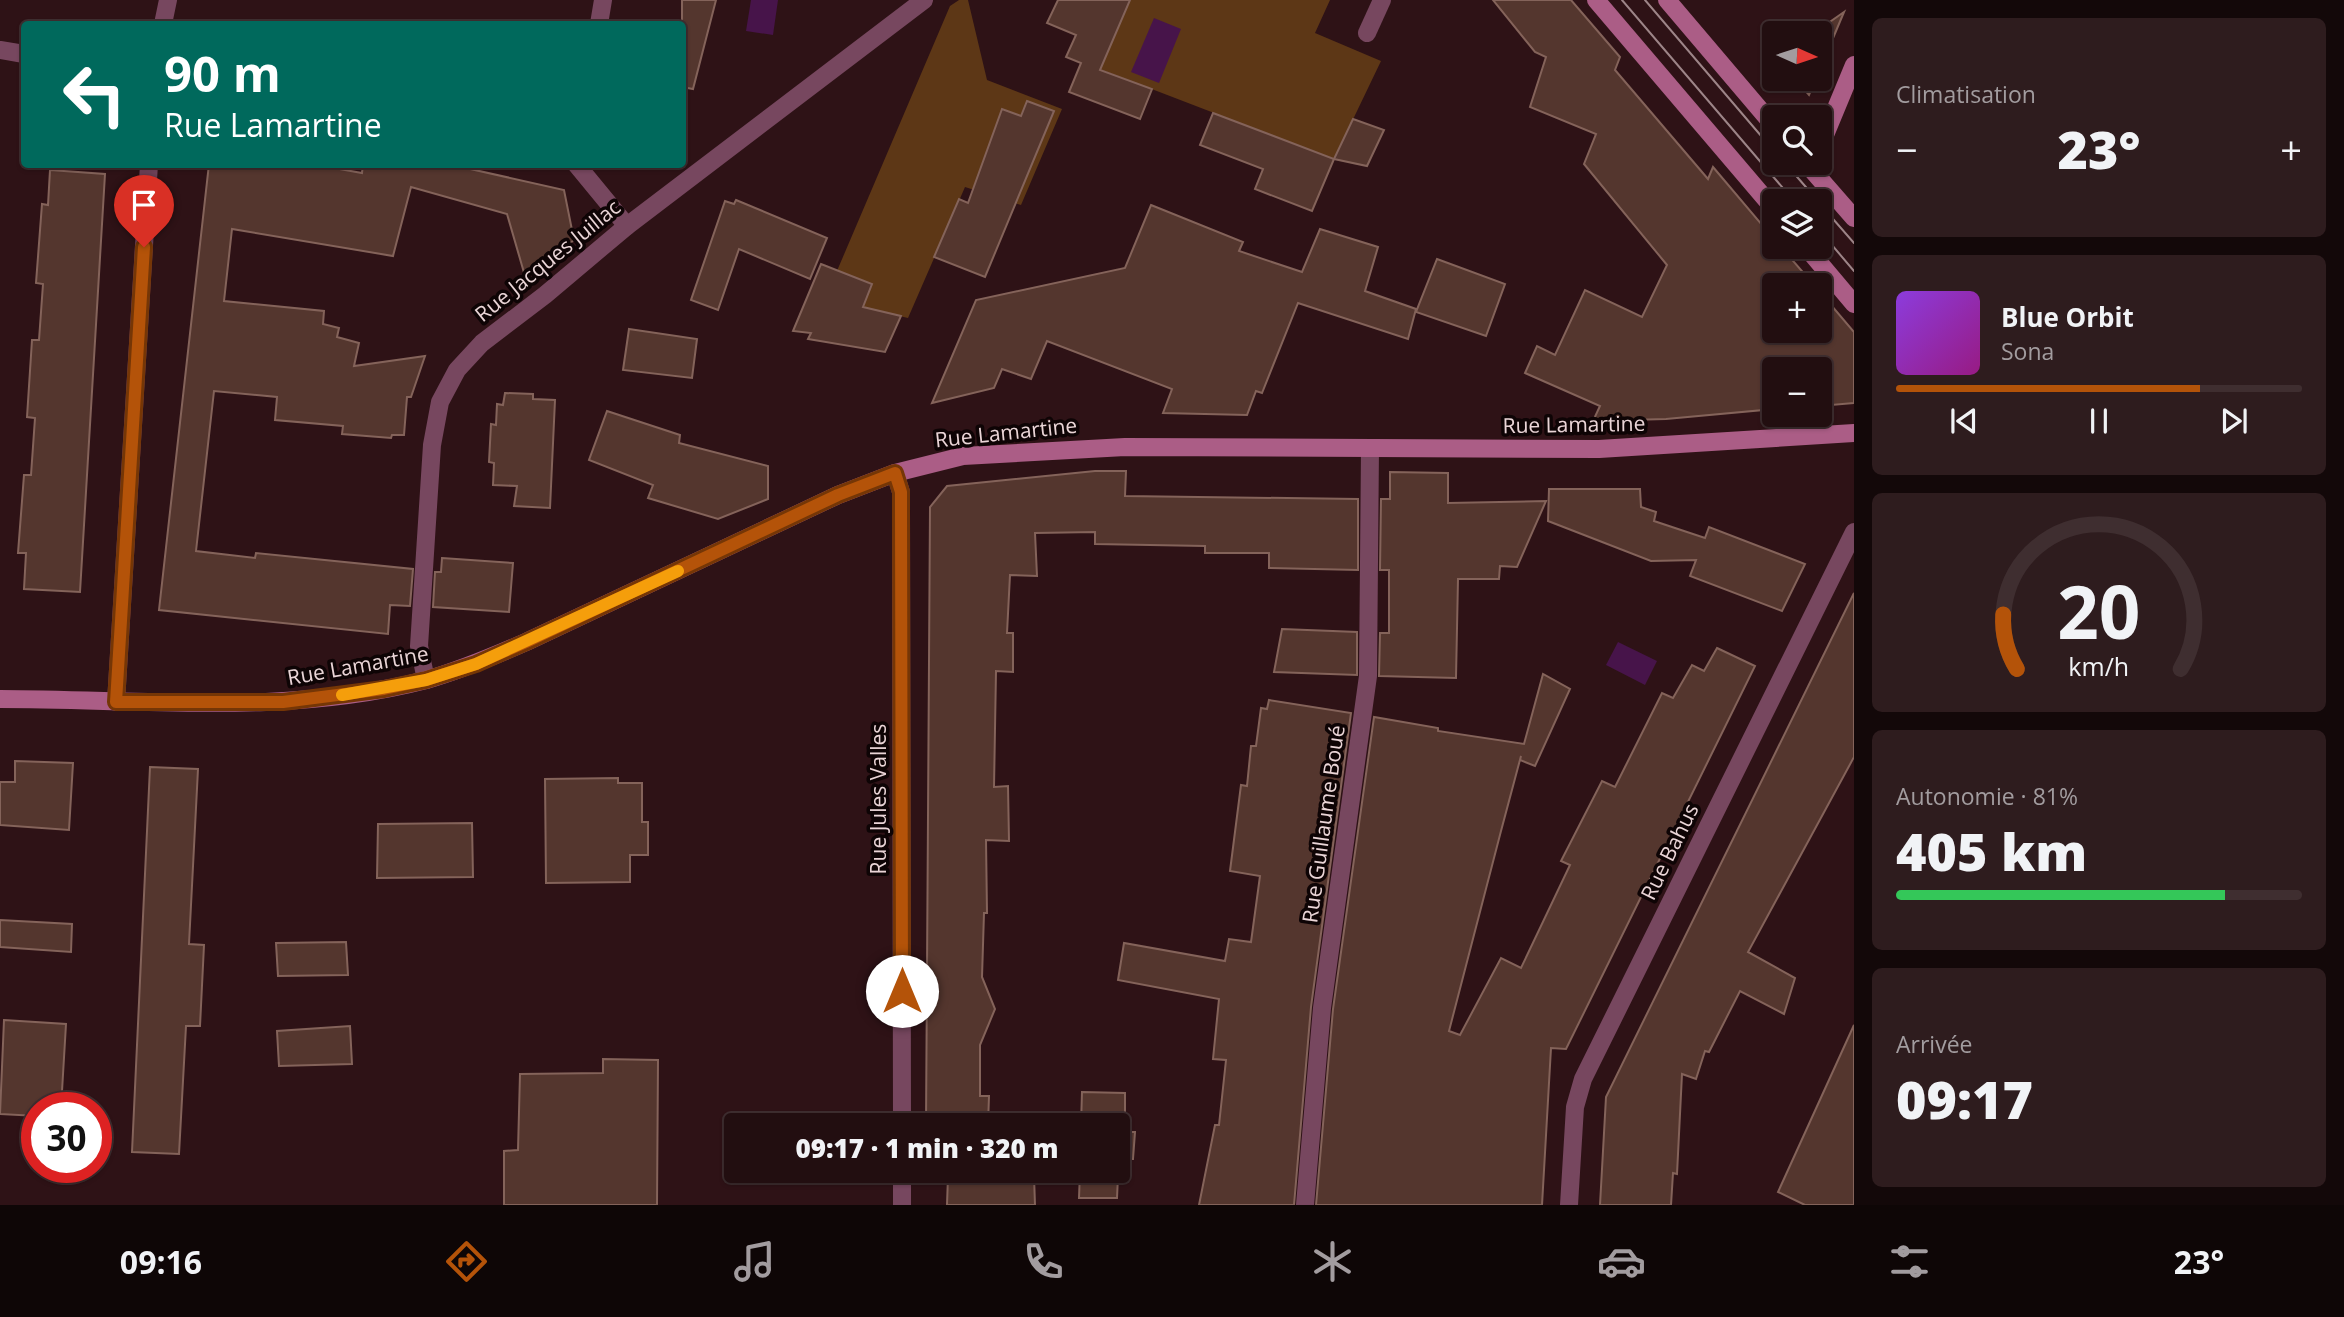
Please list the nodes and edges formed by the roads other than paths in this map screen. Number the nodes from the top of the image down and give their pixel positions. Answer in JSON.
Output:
{"nodes":[{"id":1,"x":168,"y":0,"type":"edge"},
{"id":2,"x":603,"y":0,"type":"edge"},
{"id":3,"x":924,"y":0,"type":"edge"},
{"id":4,"x":1382,"y":0,"type":"edge"},
{"id":5,"x":1597,"y":0,"type":"edge"},
{"id":6,"x":1667,"y":0,"type":"edge"},
{"id":7,"x":164,"y":21,"type":"edge"},
{"id":8,"x":600,"y":21,"type":"edge"},
{"id":9,"x":1367,"y":33,"type":"dead end"},
{"id":10,"x":0,"y":50,"type":"edge"},
{"id":11,"x":21,"y":54,"type":"edge"},
{"id":12,"x":1854,"y":65,"type":"edge"},
{"id":13,"x":1762,"y":112,"type":"edge"},
{"id":14,"x":1832,"y":118,"type":"edge"},
{"id":15,"x":149,"y":168,"type":"edge"},
{"id":16,"x":579,"y":168,"type":"edge"},
{"id":17,"x":1817,"y":175,"type":"edge"},
{"id":18,"x":1762,"y":195,"type":"edge"},
{"id":19,"x":1854,"y":218,"type":"edge"},
{"id":20,"x":627,"y":226,"type":"junction"},
{"id":21,"x":1816,"y":259,"type":"edge"},
{"id":22,"x":1854,"y":304,"type":"edge"},
{"id":23,"x":1854,"y":432,"type":"edge"},
{"id":24,"x":1370,"y":448,"type":"junction"},
{"id":25,"x":895,"y":473,"type":"junction"},
{"id":26,"x":1854,"y":532,"type":"edge"},
{"id":27,"x":426,"y":680,"type":"junction"},
{"id":28,"x":0,"y":699,"type":"edge"},
{"id":29,"x":116,"y":702,"type":"junction"},
{"id":30,"x":902,"y":1113,"type":"edge"},
{"id":31,"x":902,"y":1183,"type":"edge"},
{"id":32,"x":902,"y":1205,"type":"edge"},
{"id":33,"x":1305,"y":1205,"type":"edge"},
{"id":34,"x":1570,"y":1205,"type":"edge"}],
"edges":[{"from":1,"to":7,"type":"street"},
{"from":2,"to":8,"type":"street"},
{"from":3,"to":20,"type":"street","name":"Rue Jacques Juillac"},
{"from":4,"to":9,"type":"street"},
{"from":5,"to":18,"type":"street"},
{"from":6,"to":13,"type":"street"},
{"from":10,"to":11,"type":"street"},
{"from":12,"to":14,"type":"street"},
{"from":15,"to":29,"type":"street"},
{"from":16,"to":20,"type":"street"},
{"from":17,"to":19,"type":"street"},
{"from":20,"to":27,"type":"street","name":"Rue Jacques Juillac"},
{"from":21,"to":22,"type":"street"},
{"from":23,"to":24,"type":"street","name":"Rue Lamartine"},
{"from":24,"to":25,"type":"street","name":"Rue Lamartine"},
{"from":24,"to":33,"type":"street","name":"Rue Guillaume Boué"},
{"from":25,"to":27,"type":"street","name":"Rue Lamartine"},
{"from":25,"to":30,"type":"street","name":"Rue Jules Valles"},
{"from":26,"to":34,"type":"street","name":"Rue Bahus"},
{"from":27,"to":29,"type":"street","name":"Rue Lamartine"},
{"from":28,"to":29,"type":"street","name":"Rue Lamartine"},
{"from":31,"to":32,"type":"street"}]}
